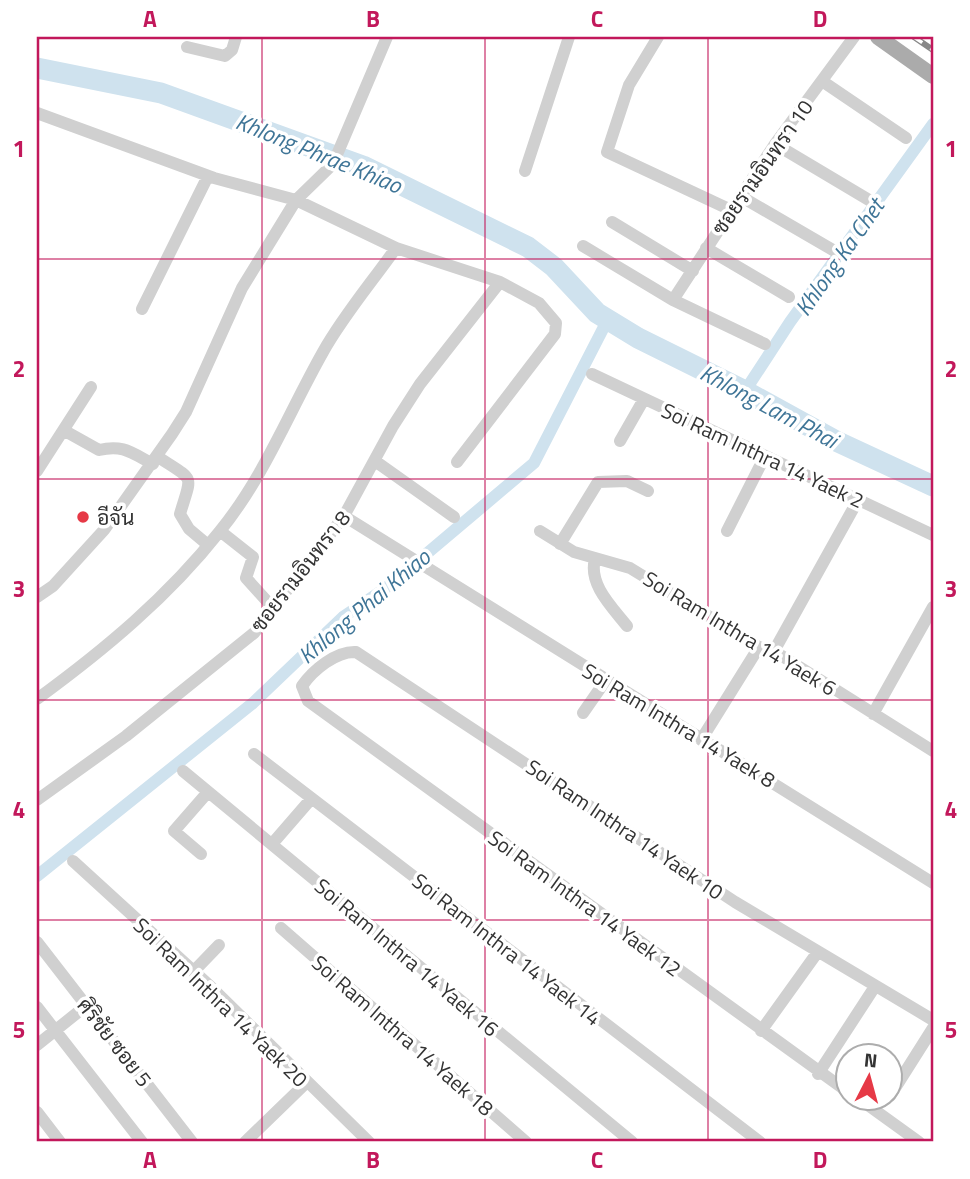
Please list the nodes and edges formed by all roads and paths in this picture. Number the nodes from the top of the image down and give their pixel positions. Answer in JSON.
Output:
{"nodes":[{"id":1,"x":236,"y":37,"type":"edge"},
{"id":2,"x":387,"y":37,"type":"edge"},
{"id":3,"x":569,"y":37,"type":"edge"},
{"id":4,"x":658,"y":37,"type":"edge"},
{"id":5,"x":854,"y":37,"type":"edge"},
{"id":6,"x":878,"y":37,"type":"edge"},
{"id":7,"x":187,"y":47,"type":"dead end"},
{"id":8,"x":933,"y":76,"type":"edge"},
{"id":9,"x":822,"y":81,"type":"junction"},
{"id":10,"x":37,"y":113,"type":"edge"},
{"id":11,"x":906,"y":138,"type":"dead end"},
{"id":12,"x":775,"y":144,"type":"junction"},
{"id":13,"x":524,"y":171,"type":"dead end"},
{"id":14,"x":208,"y":176,"type":"junction"},
{"id":15,"x":740,"y":196,"type":"junction"},
{"id":16,"x":296,"y":200,"type":"junction"},
{"id":17,"x":869,"y":200,"type":"dead end"},
{"id":18,"x":731,"y":210,"type":"junction"},
{"id":19,"x":612,"y":222,"type":"dead end"},
{"id":20,"x":583,"y":246,"type":"dead end"},
{"id":21,"x":706,"y":247,"type":"junction"},
{"id":22,"x":396,"y":248,"type":"junction"},
{"id":23,"x":838,"y":253,"type":"dead end"},
{"id":24,"x":693,"y":271,"type":"junction"},
{"id":25,"x":500,"y":282,"type":"junction"},
{"id":26,"x":789,"y":297,"type":"dead end"},
{"id":27,"x":673,"y":300,"type":"junction"},
{"id":28,"x":142,"y":309,"type":"dead end"},
{"id":29,"x":765,"y":344,"type":"dead end"},
{"id":30,"x":592,"y":374,"type":"dead end"},
{"id":31,"x":91,"y":387,"type":"dead end"},
{"id":32,"x":644,"y":399,"type":"junction"},
{"id":33,"x":65,"y":431,"type":"junction"},
{"id":34,"x":620,"y":441,"type":"dead end"},
{"id":35,"x":765,"y":456,"type":"junction"},
{"id":36,"x":155,"y":461,"type":"junction"},
{"id":37,"x":375,"y":461,"type":"junction"},
{"id":38,"x":457,"y":462,"type":"dead end"},
{"id":39,"x":37,"y":471,"type":"edge"},
{"id":40,"x":648,"y":491,"type":"dead end"},
{"id":41,"x":858,"y":500,"type":"junction"},
{"id":42,"x":344,"y":516,"type":"junction"},
{"id":43,"x":454,"y":517,"type":"dead end"},
{"id":44,"x":220,"y":531,"type":"junction"},
{"id":45,"x":540,"y":531,"type":"dead end"},
{"id":46,"x":727,"y":531,"type":"dead end"},
{"id":47,"x":933,"y":535,"type":"edge"},
{"id":48,"x":560,"y":544,"type":"junction"},
{"id":49,"x":208,"y":545,"type":"junction"},
{"id":50,"x":595,"y":559,"type":"junction"},
{"id":51,"x":37,"y":597,"type":"edge"},
{"id":52,"x":274,"y":609,"type":"junction"},
{"id":53,"x":931,"y":616,"type":"edge"},
{"id":54,"x":627,"y":626,"type":"dead end"},
{"id":55,"x":759,"y":647,"type":"junction"},
{"id":56,"x":774,"y":651,"type":"junction"},
{"id":57,"x":320,"y":668,"type":"joint"},
{"id":58,"x":606,"y":680,"type":"junction"},
{"id":59,"x":37,"y":699,"type":"edge"},
{"id":60,"x":583,"y":713,"type":"dead end"},
{"id":61,"x":873,"y":714,"type":"junction"},
{"id":62,"x":701,"y":740,"type":"junction"},
{"id":63,"x":933,"y":751,"type":"edge"},
{"id":64,"x":254,"y":754,"type":"dead end"},
{"id":65,"x":183,"y":771,"type":"dead end"},
{"id":66,"x":208,"y":792,"type":"junction"},
{"id":67,"x":312,"y":799,"type":"junction"},
{"id":68,"x":37,"y":800,"type":"edge"},
{"id":69,"x":272,"y":844,"type":"junction"},
{"id":70,"x":201,"y":854,"type":"dead end"},
{"id":71,"x":73,"y":861,"type":"dead end"},
{"id":72,"x":933,"y":883,"type":"edge"},
{"id":73,"x":281,"y":928,"type":"dead end"},
{"id":74,"x":37,"y":943,"type":"edge"},
{"id":75,"x":219,"y":945,"type":"dead end"},
{"id":76,"x":817,"y":953,"type":"junction"},
{"id":77,"x":193,"y":972,"type":"junction"},
{"id":78,"x":874,"y":988,"type":"junction"},
{"id":79,"x":87,"y":1006,"type":"junction"},
{"id":80,"x":37,"y":1007,"type":"edge"},
{"id":81,"x":933,"y":1020,"type":"edge"},
{"id":82,"x":933,"y":1028,"type":"edge"},
{"id":83,"x":55,"y":1031,"type":"junction"},
{"id":84,"x":761,"y":1031,"type":"junction"},
{"id":85,"x":37,"y":1045,"type":"edge"},
{"id":86,"x":818,"y":1073,"type":"junction"},
{"id":87,"x":904,"y":1073,"type":"edge"},
{"id":88,"x":306,"y":1083,"type":"junction"},
{"id":89,"x":834,"y":1083,"type":"edge"},
{"id":90,"x":37,"y":1112,"type":"edge"},
{"id":91,"x":879,"y":1112,"type":"edge"},
{"id":92,"x":60,"y":1142,"type":"edge"},
{"id":93,"x":142,"y":1142,"type":"edge"},
{"id":94,"x":192,"y":1142,"type":"edge"},
{"id":95,"x":245,"y":1142,"type":"edge"},
{"id":96,"x":369,"y":1142,"type":"edge"},
{"id":97,"x":526,"y":1142,"type":"edge"},
{"id":98,"x":632,"y":1142,"type":"edge"},
{"id":99,"x":760,"y":1142,"type":"edge"},
{"id":100,"x":919,"y":1142,"type":"edge"}],
"edges":[{"from":1,"to":7,"type":"street"},
{"from":2,"to":16,"type":"street"},
{"from":3,"to":13,"type":"street"},
{"from":4,"to":18,"type":"street"},
{"from":5,"to":9,"type":"street","name":"ซอยรามอินทรา 10"},
{"from":6,"to":8,"type":"main road"},
{"from":9,"to":11,"type":"street"},
{"from":9,"to":12,"type":"street","name":"ซอยรามอินทรา 10"},
{"from":10,"to":14,"type":"street"},
{"from":12,"to":15,"type":"street","name":"ซอยรามอินทรา 10"},
{"from":12,"to":17,"type":"street"},
{"from":14,"to":16,"type":"street"},
{"from":14,"to":28,"type":"street"},
{"from":15,"to":18,"type":"street","name":"ซอยรามอินทรา 10"},
{"from":15,"to":23,"type":"street"},
{"from":16,"to":22,"type":"street"},
{"from":16,"to":36,"type":"street"},
{"from":18,"to":21,"type":"street","name":"ซอยรามอินทรา 10"},
{"from":19,"to":24,"type":"street"},
{"from":20,"to":27,"type":"street"},
{"from":21,"to":24,"type":"street","name":"ซอยรามอินทรา 10"},
{"from":21,"to":26,"type":"street"},
{"from":22,"to":25,"type":"street"},
{"from":22,"to":44,"type":"street"},
{"from":24,"to":27,"type":"street","name":"ซอยรามอินทรา 10"},
{"from":25,"to":37,"type":"street","name":"ซอยรามอินทรา 8"},
{"from":25,"to":38,"type":"street"},
{"from":27,"to":29,"type":"street"},
{"from":30,"to":32,"type":"street","name":"Soi Ram Inthra 14 Yaek 2"},
{"from":31,"to":33,"type":"street"},
{"from":32,"to":34,"type":"street"},
{"from":32,"to":35,"type":"street","name":"Soi Ram Inthra 14 Yaek 2"},
{"from":33,"to":36,"type":"street"},
{"from":33,"to":39,"type":"street"},
{"from":35,"to":41,"type":"street","name":"Soi Ram Inthra 14 Yaek 2"},
{"from":35,"to":46,"type":"street"},
{"from":36,"to":49,"type":"street"},
{"from":36,"to":51,"type":"street"},
{"from":37,"to":42,"type":"street","name":"ซอยรามอินทรา 8"},
{"from":37,"to":43,"type":"street"},
{"from":40,"to":48,"type":"street"},
{"from":41,"to":47,"type":"street","name":"Soi Ram Inthra 14 Yaek 2"},
{"from":41,"to":56,"type":"street"},
{"from":42,"to":52,"type":"street","name":"ซอยรามอินทรา 8"},
{"from":42,"to":58,"type":"street","name":"Soi Ram Inthra 14 Yaek 8"},
{"from":44,"to":49,"type":"street"},
{"from":44,"to":52,"type":"street"},
{"from":45,"to":48,"type":"street","name":"Soi Ram Inthra 14 Yaek 6"},
{"from":48,"to":50,"type":"street","name":"Soi Ram Inthra 14 Yaek 6"},
{"from":49,"to":59,"type":"street"},
{"from":50,"to":54,"type":"street"},
{"from":50,"to":55,"type":"street","name":"Soi Ram Inthra 14 Yaek 6"},
{"from":52,"to":68,"type":"street","name":"ซอยรามอินทรา 8"},
{"from":53,"to":61,"type":"street"},
{"from":55,"to":56,"type":"street","name":"Soi Ram Inthra 14 Yaek 6"},
{"from":55,"to":62,"type":"street"},
{"from":56,"to":61,"type":"street","name":"Soi Ram Inthra 14 Yaek 6"},
{"from":57,"to":76,"type":"street","name":"Soi Ram Inthra 14 Yaek 10"},
{"from":57,"to":84,"type":"street","name":"Soi Ram Inthra 14 Yaek 12"},
{"from":58,"to":60,"type":"street"},
{"from":58,"to":62,"type":"street","name":"Soi Ram Inthra 14 Yaek 8"},
{"from":61,"to":63,"type":"street","name":"Soi Ram Inthra 14 Yaek 6"},
{"from":62,"to":72,"type":"street","name":"Soi Ram Inthra 14 Yaek 8"},
{"from":64,"to":67,"type":"street","name":"Soi Ram Inthra 14 Yaek 14"},
{"from":65,"to":66,"type":"street","name":"Soi Ram Inthra 14 Yaek 16"},
{"from":66,"to":69,"type":"street","name":"Soi Ram Inthra 14 Yaek 16"},
{"from":66,"to":70,"type":"street"},
{"from":67,"to":69,"type":"street"},
{"from":67,"to":99,"type":"street","name":"Soi Ram Inthra 14 Yaek 14"},
{"from":69,"to":98,"type":"street","name":"Soi Ram Inthra 14 Yaek 16"},
{"from":71,"to":77,"type":"street","name":"Soi Ram Inthra 14 Yaek 20"},
{"from":73,"to":97,"type":"street","name":"Soi Ram Inthra 14 Yaek 18"},
{"from":74,"to":79,"type":"street","name":"ศิริชัย ซอย 5"},
{"from":75,"to":77,"type":"street"},
{"from":76,"to":78,"type":"street","name":"Soi Ram Inthra 14 Yaek 10"},
{"from":76,"to":84,"type":"street"},
{"from":77,"to":88,"type":"street","name":"Soi Ram Inthra 14 Yaek 20"},
{"from":78,"to":81,"type":"street","name":"Soi Ram Inthra 14 Yaek 10"},
{"from":78,"to":86,"type":"street"},
{"from":79,"to":83,"type":"street"},
{"from":79,"to":94,"type":"street","name":"ศิริชัย ซอย 5"},
{"from":80,"to":83,"type":"street"},
{"from":82,"to":87,"type":"street"},
{"from":83,"to":85,"type":"street"},
{"from":83,"to":93,"type":"street"},
{"from":84,"to":86,"type":"street","name":"Soi Ram Inthra 14 Yaek 12"},
{"from":86,"to":89,"type":"street","name":"Soi Ram Inthra 14 Yaek 12"},
{"from":88,"to":95,"type":"street"},
{"from":88,"to":96,"type":"street","name":"Soi Ram Inthra 14 Yaek 20"},
{"from":90,"to":92,"type":"street"},
{"from":91,"to":100,"type":"street"}]}
